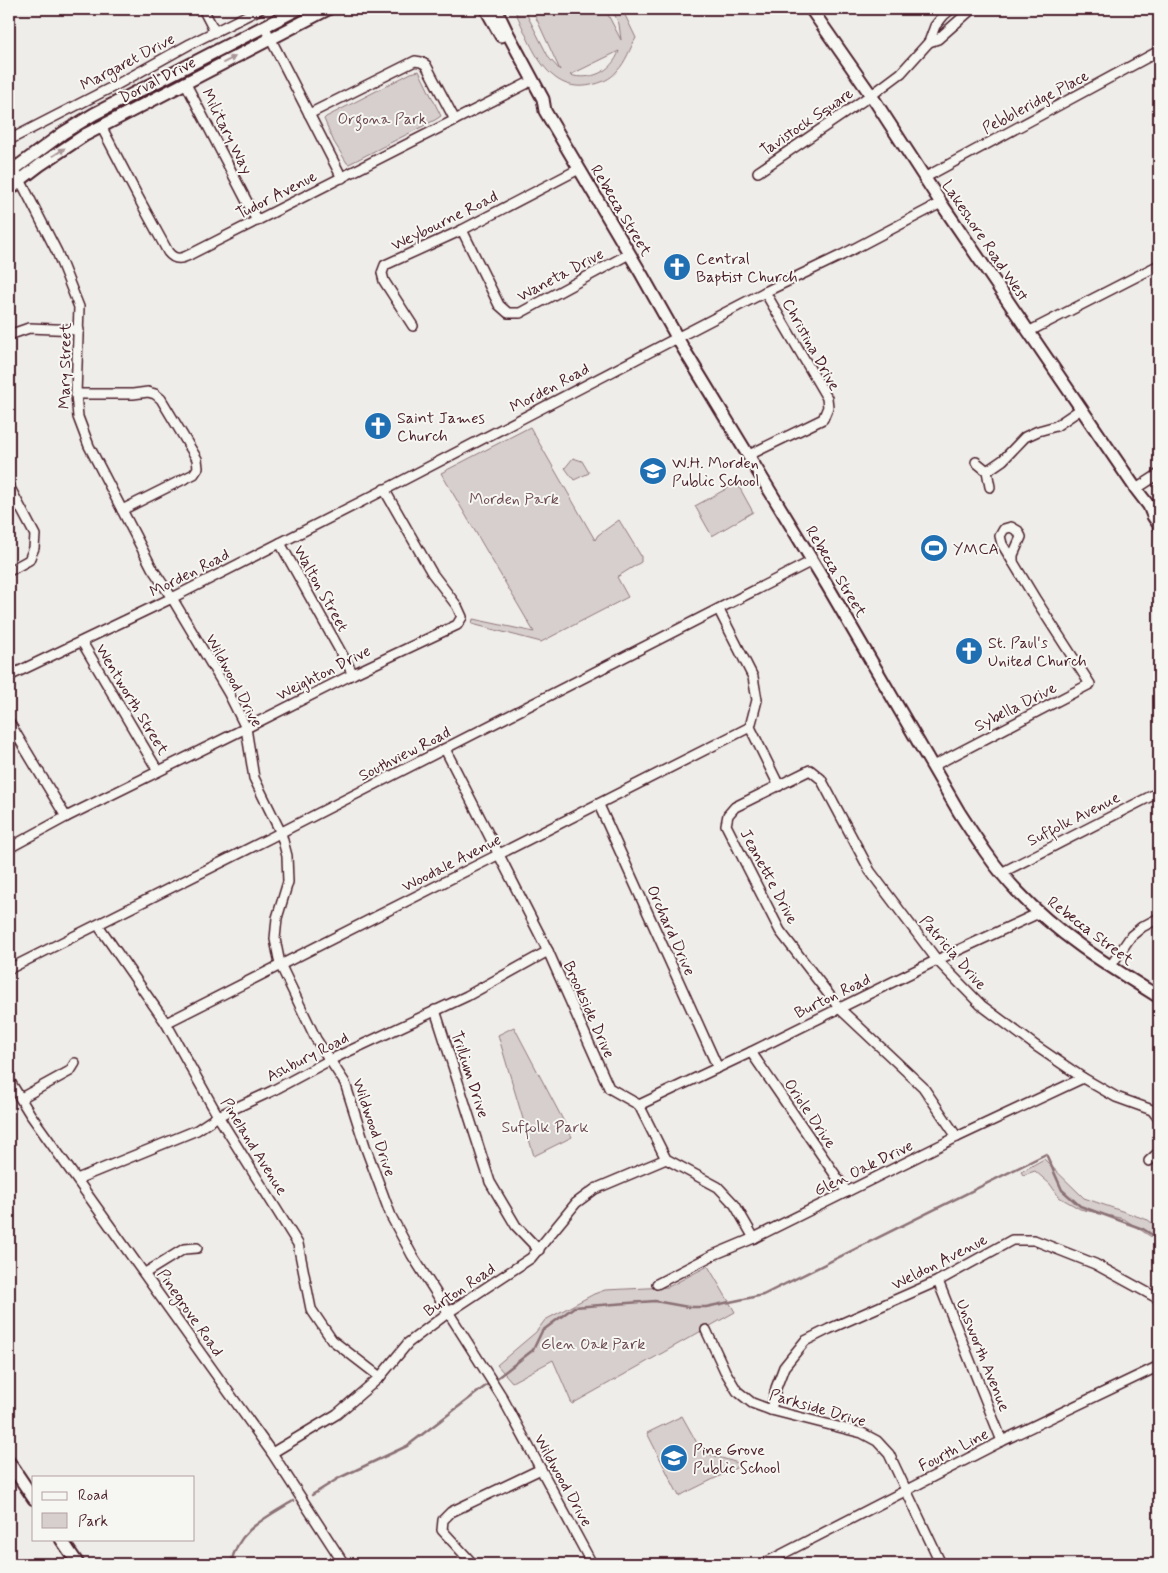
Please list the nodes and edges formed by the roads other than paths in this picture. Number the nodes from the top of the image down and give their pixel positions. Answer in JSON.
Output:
{"nodes":[{"id":1,"x":203,"y":9,"type":"edge"},
{"id":2,"x":260,"y":9,"type":"edge"},
{"id":3,"x":298,"y":9,"type":"edge"},
{"id":4,"x":328,"y":9,"type":"edge"},
{"id":5,"x":486,"y":9,"type":"edge"},
{"id":6,"x":496,"y":9,"type":"edge"},
{"id":7,"x":811,"y":9,"type":"edge"},
{"id":8,"x":951,"y":9,"type":"edge"},
{"id":9,"x":972,"y":9,"type":"edge"},
{"id":10,"x":264,"y":26,"type":"junction"},
{"id":11,"x":215,"y":32,"type":"junction"},
{"id":12,"x":271,"y":39,"type":"junction"},
{"id":13,"x":929,"y":42,"type":"junction"},
{"id":14,"x":1159,"y":51,"type":"edge"},
{"id":15,"x":185,"y":82,"type":"junction"},
{"id":16,"x":526,"y":84,"type":"junction"},
{"id":17,"x":871,"y":95,"type":"junction"},
{"id":18,"x":545,"y":110,"type":"junction"},
{"id":19,"x":309,"y":114,"type":"junction"},
{"id":20,"x":455,"y":120,"type":"junction"},
{"id":21,"x":101,"y":126,"type":"junction"},
{"id":22,"x":9,"y":140,"type":"edge"},
{"id":23,"x":10,"y":167,"type":"edge"},
{"id":24,"x":579,"y":168,"type":"junction"},
{"id":25,"x":758,"y":172,"type":"dead end"},
{"id":26,"x":342,"y":178,"type":"junction"},
{"id":27,"x":924,"y":178,"type":"junction"},
{"id":28,"x":19,"y":181,"type":"junction"},
{"id":29,"x":9,"y":191,"type":"edge"},
{"id":30,"x":941,"y":203,"type":"junction"},
{"id":31,"x":257,"y":221,"type":"junction"},
{"id":32,"x":462,"y":230,"type":"junction"},
{"id":33,"x":630,"y":254,"type":"junction"},
{"id":34,"x":1159,"y":265,"type":"edge"},
{"id":35,"x":765,"y":292,"type":"junction"},
{"id":36,"x":413,"y":326,"type":"dead end"},
{"id":37,"x":79,"y":330,"type":"junction"},
{"id":38,"x":1028,"y":332,"type":"junction"},
{"id":39,"x":9,"y":335,"type":"edge"},
{"id":40,"x":677,"y":338,"type":"junction"},
{"id":41,"x":76,"y":394,"type":"junction"},
{"id":42,"x":1081,"y":409,"type":"junction"},
{"id":43,"x":749,"y":455,"type":"junction"},
{"id":44,"x":976,"y":462,"type":"dead end"},
{"id":45,"x":987,"y":471,"type":"junction"},
{"id":46,"x":1159,"y":474,"type":"edge"},
{"id":47,"x":9,"y":486,"type":"edge"},
{"id":48,"x":990,"y":487,"type":"dead end"},
{"id":49,"x":1136,"y":489,"type":"junction"},
{"id":50,"x":384,"y":490,"type":"junction"},
{"id":51,"x":122,"y":510,"type":"junction"},
{"id":52,"x":1156,"y":521,"type":"edge"},
{"id":53,"x":280,"y":543,"type":"junction"},
{"id":54,"x":812,"y":561,"type":"junction"},
{"id":55,"x":1013,"y":562,"type":"dead end"},
{"id":56,"x":9,"y":570,"type":"edge"},
{"id":57,"x":172,"y":598,"type":"junction"},
{"id":58,"x":719,"y":610,"type":"junction"},
{"id":59,"x":82,"y":642,"type":"junction"},
{"id":60,"x":352,"y":674,"type":"junction"},
{"id":61,"x":9,"y":676,"type":"edge"},
{"id":62,"x":9,"y":722,"type":"edge"},
{"id":63,"x":750,"y":727,"type":"junction"},
{"id":64,"x":246,"y":728,"type":"junction"},
{"id":65,"x":445,"y":750,"type":"junction"},
{"id":66,"x":933,"y":766,"type":"junction"},
{"id":67,"x":158,"y":771,"type":"junction"},
{"id":68,"x":779,"y":786,"type":"junction"},
{"id":69,"x":1159,"y":792,"type":"edge"},
{"id":70,"x":599,"y":805,"type":"junction"},
{"id":71,"x":66,"y":817,"type":"junction"},
{"id":72,"x":281,"y":833,"type":"junction"},
{"id":73,"x":9,"y":848,"type":"edge"},
{"id":74,"x":499,"y":855,"type":"junction"},
{"id":75,"x":1001,"y":872,"type":"junction"},
{"id":76,"x":1039,"y":913,"type":"junction"},
{"id":77,"x":1159,"y":918,"type":"edge"},
{"id":78,"x":98,"y":926,"type":"junction"},
{"id":79,"x":548,"y":951,"type":"junction"},
{"id":80,"x":937,"y":960,"type":"junction"},
{"id":81,"x":280,"y":964,"type":"junction"},
{"id":82,"x":1110,"y":967,"type":"junction"},
{"id":83,"x":9,"y":969,"type":"edge"},
{"id":84,"x":1159,"y":997,"type":"edge"},
{"id":85,"x":840,"y":1009,"type":"junction"},
{"id":86,"x":435,"y":1010,"type":"junction"},
{"id":87,"x":166,"y":1023,"type":"junction"},
{"id":88,"x":751,"y":1052,"type":"junction"},
{"id":89,"x":330,"y":1060,"type":"junction"},
{"id":90,"x":75,"y":1063,"type":"dead end"},
{"id":91,"x":718,"y":1068,"type":"junction"},
{"id":92,"x":1083,"y":1078,"type":"junction"},
{"id":93,"x":9,"y":1080,"type":"edge"},
{"id":94,"x":21,"y":1098,"type":"junction"},
{"id":95,"x":639,"y":1105,"type":"junction"},
{"id":96,"x":218,"y":1116,"type":"junction"},
{"id":97,"x":1159,"y":1119,"type":"edge"},
{"id":98,"x":958,"y":1137,"type":"junction"},
{"id":99,"x":1159,"y":1152,"type":"edge"},
{"id":100,"x":666,"y":1159,"type":"junction"},
{"id":101,"x":1149,"y":1161,"type":"dead end"},
{"id":102,"x":77,"y":1179,"type":"junction"},
{"id":103,"x":847,"y":1192,"type":"junction"},
{"id":104,"x":754,"y":1238,"type":"junction"},
{"id":105,"x":197,"y":1248,"type":"dead end"},
{"id":106,"x":538,"y":1250,"type":"junction"},
{"id":107,"x":145,"y":1273,"type":"junction"},
{"id":108,"x":938,"y":1281,"type":"junction"},
{"id":109,"x":657,"y":1284,"type":"dead end"},
{"id":110,"x":1159,"y":1299,"type":"edge"},
{"id":111,"x":449,"y":1312,"type":"junction"},
{"id":112,"x":706,"y":1330,"type":"dead end"},
{"id":113,"x":1159,"y":1366,"type":"edge"},
{"id":114,"x":380,"y":1377,"type":"junction"},
{"id":115,"x":771,"y":1410,"type":"junction"},
{"id":116,"x":1002,"y":1440,"type":"junction"},
{"id":117,"x":272,"y":1453,"type":"junction"},
{"id":118,"x":9,"y":1462,"type":"edge"},
{"id":119,"x":541,"y":1469,"type":"junction"},
{"id":120,"x":905,"y":1490,"type":"junction"},
{"id":121,"x":32,"y":1496,"type":"edge"},
{"id":122,"x":62,"y":1540,"type":"edge"},
{"id":123,"x":78,"y":1564,"type":"edge"},
{"id":124,"x":344,"y":1564,"type":"edge"},
{"id":125,"x":473,"y":1564,"type":"edge"},
{"id":126,"x":592,"y":1564,"type":"edge"},
{"id":127,"x":763,"y":1564,"type":"edge"},
{"id":128,"x":941,"y":1564,"type":"edge"}],
"edges":[{"from":1,"to":11,"type":"street"},
{"from":2,"to":11,"type":"street","name":"Margaret Drive"},
{"from":3,"to":10,"type":"main road","name":"Dorval Drive"},
{"from":4,"to":12,"type":"main road","name":"Dorval Drive"},
{"from":5,"to":16,"type":"main road","name":"Rebecca Street"},
{"from":6,"to":18,"type":"main road","name":"Rebecca Street"},
{"from":7,"to":17,"type":"main road","name":"Lakeshore Road West"},
{"from":8,"to":13,"type":"street"},
{"from":9,"to":13,"type":"street"},
{"from":10,"to":12,"type":"street"},
{"from":10,"to":23,"type":"main road","name":"Dorval Drive"},
{"from":11,"to":22,"type":"street","name":"Margaret Drive"},
{"from":15,"to":12,"type":"main road","name":"Dorval Drive","one_way":true},
{"from":12,"to":19,"type":"street"},
{"from":13,"to":17,"type":"street","name":"Tavistock Square"},
{"from":14,"to":27,"type":"street","name":"Pebbleridge Place"},
{"from":15,"to":21,"type":"main road","name":"Dorval Drive"},
{"from":15,"to":31,"type":"street","name":"Military Way"},
{"from":16,"to":18,"type":"main road","name":"Rebecca Street"},
{"from":16,"to":20,"type":"street","name":"Tudor Avenue"},
{"from":17,"to":25,"type":"street","name":"Tavistock Square"},
{"from":17,"to":27,"type":"main road","name":"Lakeshore Road West"},
{"from":18,"to":24,"type":"main road","name":"Rebecca Street"},
{"from":19,"to":20,"type":"street"},
{"from":19,"to":26,"type":"street"},
{"from":20,"to":26,"type":"street","name":"Tudor Avenue"},
{"from":28,"to":21,"type":"main road","name":"Dorval Drive","one_way":true},
{"from":21,"to":31,"type":"street","name":"Tudor Avenue"},
{"from":23,"to":28,"type":"street","name":"Mary Street"},
{"from":24,"to":32,"type":"street","name":"Weybourne Road"},
{"from":24,"to":33,"type":"main road","name":"Rebecca Street"},
{"from":26,"to":31,"type":"street","name":"Tudor Avenue"},
{"from":27,"to":30,"type":"main road","name":"Lakeshore Road West"},
{"from":28,"to":29,"type":"main road","name":"Dorval Drive"},
{"from":28,"to":37,"type":"street","name":"Mary Street"},
{"from":30,"to":35,"type":"street","name":"Morden Road"},
{"from":30,"to":38,"type":"main road","name":"Lakeshore Road West"},
{"from":32,"to":33,"type":"street","name":"Waneta Drive"},
{"from":32,"to":36,"type":"street","name":"Weybourne Road"},
{"from":33,"to":40,"type":"main road","name":"Rebecca Street"},
{"from":34,"to":38,"type":"street"},
{"from":35,"to":40,"type":"street","name":"Morden Road"},
{"from":35,"to":43,"type":"street","name":"Christina Drive"},
{"from":37,"to":39,"type":"street"},
{"from":37,"to":41,"type":"street","name":"Mary Street"},
{"from":38,"to":42,"type":"main road","name":"Lakeshore Road West"},
{"from":40,"to":43,"type":"main road","name":"Rebecca Street"},
{"from":40,"to":50,"type":"street","name":"Morden Road"},
{"from":41,"to":51,"type":"street","name":"Mary Street"},
{"from":41,"to":51,"type":"street"},
{"from":42,"to":45,"type":"street"},
{"from":42,"to":49,"type":"main road","name":"Lakeshore Road West"},
{"from":43,"to":54,"type":"main road","name":"Rebecca Street"},
{"from":44,"to":45,"type":"street"},
{"from":45,"to":48,"type":"street"},
{"from":46,"to":49,"type":"street"},
{"from":47,"to":56,"type":"street"},
{"from":49,"to":52,"type":"main road","name":"Lakeshore Road West"},
{"from":50,"to":53,"type":"street","name":"Morden Road"},
{"from":50,"to":60,"type":"street","name":"Weighton Drive"},
{"from":51,"to":57,"type":"street","name":"Mary Street"},
{"from":53,"to":57,"type":"street","name":"Morden Road"},
{"from":53,"to":60,"type":"street","name":"Walton Street"},
{"from":54,"to":58,"type":"street","name":"Southview Road"},
{"from":54,"to":66,"type":"main road","name":"Rebecca Street"},
{"from":55,"to":66,"type":"street","name":"Sybella Drive"},
{"from":57,"to":59,"type":"street","name":"Morden Road"},
{"from":57,"to":64,"type":"street","name":"Wildwood Drive"},
{"from":58,"to":63,"type":"street"},
{"from":58,"to":65,"type":"street","name":"Southview Road"},
{"from":59,"to":61,"type":"street","name":"Morden Road"},
{"from":59,"to":67,"type":"street","name":"Wentworth Street"},
{"from":60,"to":64,"type":"street","name":"Weighton Drive"},
{"from":62,"to":71,"type":"street"},
{"from":63,"to":68,"type":"street"},
{"from":63,"to":70,"type":"street","name":"Woodale Avenue"},
{"from":64,"to":67,"type":"street","name":"Weighton Drive"},
{"from":64,"to":72,"type":"street","name":"Wildwood Drive"},
{"from":65,"to":72,"type":"street","name":"Southview Road"},
{"from":65,"to":74,"type":"street","name":"Brookside Drive"},
{"from":66,"to":75,"type":"main road","name":"Rebecca Street"},
{"from":67,"to":71,"type":"street","name":"Weighton Drive"},
{"from":68,"to":80,"type":"street","name":"Patricia Drive"},
{"from":68,"to":85,"type":"street","name":"Jeanette Drive"},
{"from":69,"to":75,"type":"street","name":"Suffolk Avenue"},
{"from":70,"to":74,"type":"street","name":"Woodale Avenue"},
{"from":70,"to":91,"type":"street","name":"Orchard Drive"},
{"from":71,"to":73,"type":"street","name":"Weighton Drive"},
{"from":72,"to":78,"type":"street","name":"Southview Road"},
{"from":72,"to":81,"type":"street","name":"Wildwood Drive"},
{"from":74,"to":79,"type":"street","name":"Brookside Drive"},
{"from":74,"to":81,"type":"street","name":"Woodale Avenue"},
{"from":75,"to":76,"type":"main road","name":"Rebecca Street"},
{"from":76,"to":80,"type":"street","name":"Burton Road"},
{"from":76,"to":82,"type":"main road","name":"Rebecca Street"},
{"from":77,"to":82,"type":"street"},
{"from":78,"to":83,"type":"street","name":"Southview Road"},
{"from":78,"to":87,"type":"street","name":"Pineland Avenue"},
{"from":79,"to":86,"type":"street","name":"Ashbury Road"},
{"from":79,"to":95,"type":"street","name":"Brookside Drive"},
{"from":80,"to":85,"type":"street","name":"Burton Road"},
{"from":80,"to":92,"type":"street","name":"Patricia Drive"},
{"from":81,"to":87,"type":"street","name":"Woodale Avenue"},
{"from":81,"to":89,"type":"street","name":"Wildwood Drive"},
{"from":82,"to":84,"type":"main road","name":"Rebecca Street"},
{"from":85,"to":88,"type":"street","name":"Burton Road"},
{"from":85,"to":98,"type":"street","name":"Jeanette Drive"},
{"from":86,"to":89,"type":"street","name":"Ashbury Road"},
{"from":86,"to":106,"type":"street","name":"Trillium Drive"},
{"from":87,"to":96,"type":"street","name":"Pineland Avenue"},
{"from":88,"to":91,"type":"street","name":"Burton Road"},
{"from":88,"to":103,"type":"street","name":"Oriole Drive"},
{"from":89,"to":96,"type":"street","name":"Ashbury Road"},
{"from":89,"to":111,"type":"street","name":"Wildwood Drive"},
{"from":90,"to":94,"type":"street"},
{"from":91,"to":95,"type":"street","name":"Burton Road"},
{"from":92,"to":97,"type":"street","name":"Patricia Drive"},
{"from":92,"to":98,"type":"street","name":"Glen Oak Drive"},
{"from":93,"to":94,"type":"street","name":"Pinegrove Road"},
{"from":94,"to":102,"type":"street","name":"Pinegrove Road"},
{"from":95,"to":100,"type":"street"},
{"from":96,"to":102,"type":"street","name":"Ashbury Road"},
{"from":96,"to":114,"type":"street","name":"Pineland Avenue"},
{"from":98,"to":103,"type":"street","name":"Glen Oak Drive"},
{"from":99,"to":101,"type":"street"},
{"from":100,"to":104,"type":"street"},
{"from":100,"to":106,"type":"street","name":"Burton Road"},
{"from":102,"to":107,"type":"street","name":"Pinegrove Road"},
{"from":103,"to":104,"type":"street","name":"Glen Oak Drive"},
{"from":104,"to":109,"type":"street","name":"Glen Oak Drive"},
{"from":105,"to":107,"type":"street"},
{"from":106,"to":111,"type":"street","name":"Burton Road"},
{"from":107,"to":117,"type":"street","name":"Pinegrove Road"},
{"from":108,"to":110,"type":"street","name":"Weldon Avenue"},
{"from":108,"to":115,"type":"street","name":"Weldon Avenue"},
{"from":108,"to":116,"type":"street","name":"Unsworth Avenue"},
{"from":111,"to":114,"type":"street","name":"Burton Road"},
{"from":111,"to":119,"type":"street","name":"Wildwood Drive"},
{"from":112,"to":115,"type":"street","name":"Parkside Drive"},
{"from":113,"to":116,"type":"street","name":"Fourth Line"},
{"from":114,"to":117,"type":"street","name":"Burton Road"},
{"from":115,"to":120,"type":"street","name":"Parkside Drive"},
{"from":116,"to":120,"type":"street","name":"Fourth Line"},
{"from":117,"to":124,"type":"street","name":"Pinegrove Road"},
{"from":118,"to":121,"type":"main road"},
{"from":119,"to":125,"type":"street"},
{"from":119,"to":126,"type":"street","name":"Wildwood Drive"},
{"from":120,"to":127,"type":"street","name":"Fourth Line"},
{"from":120,"to":128,"type":"street","name":"Parkside Drive"},
{"from":122,"to":123,"type":"main road"}]}
